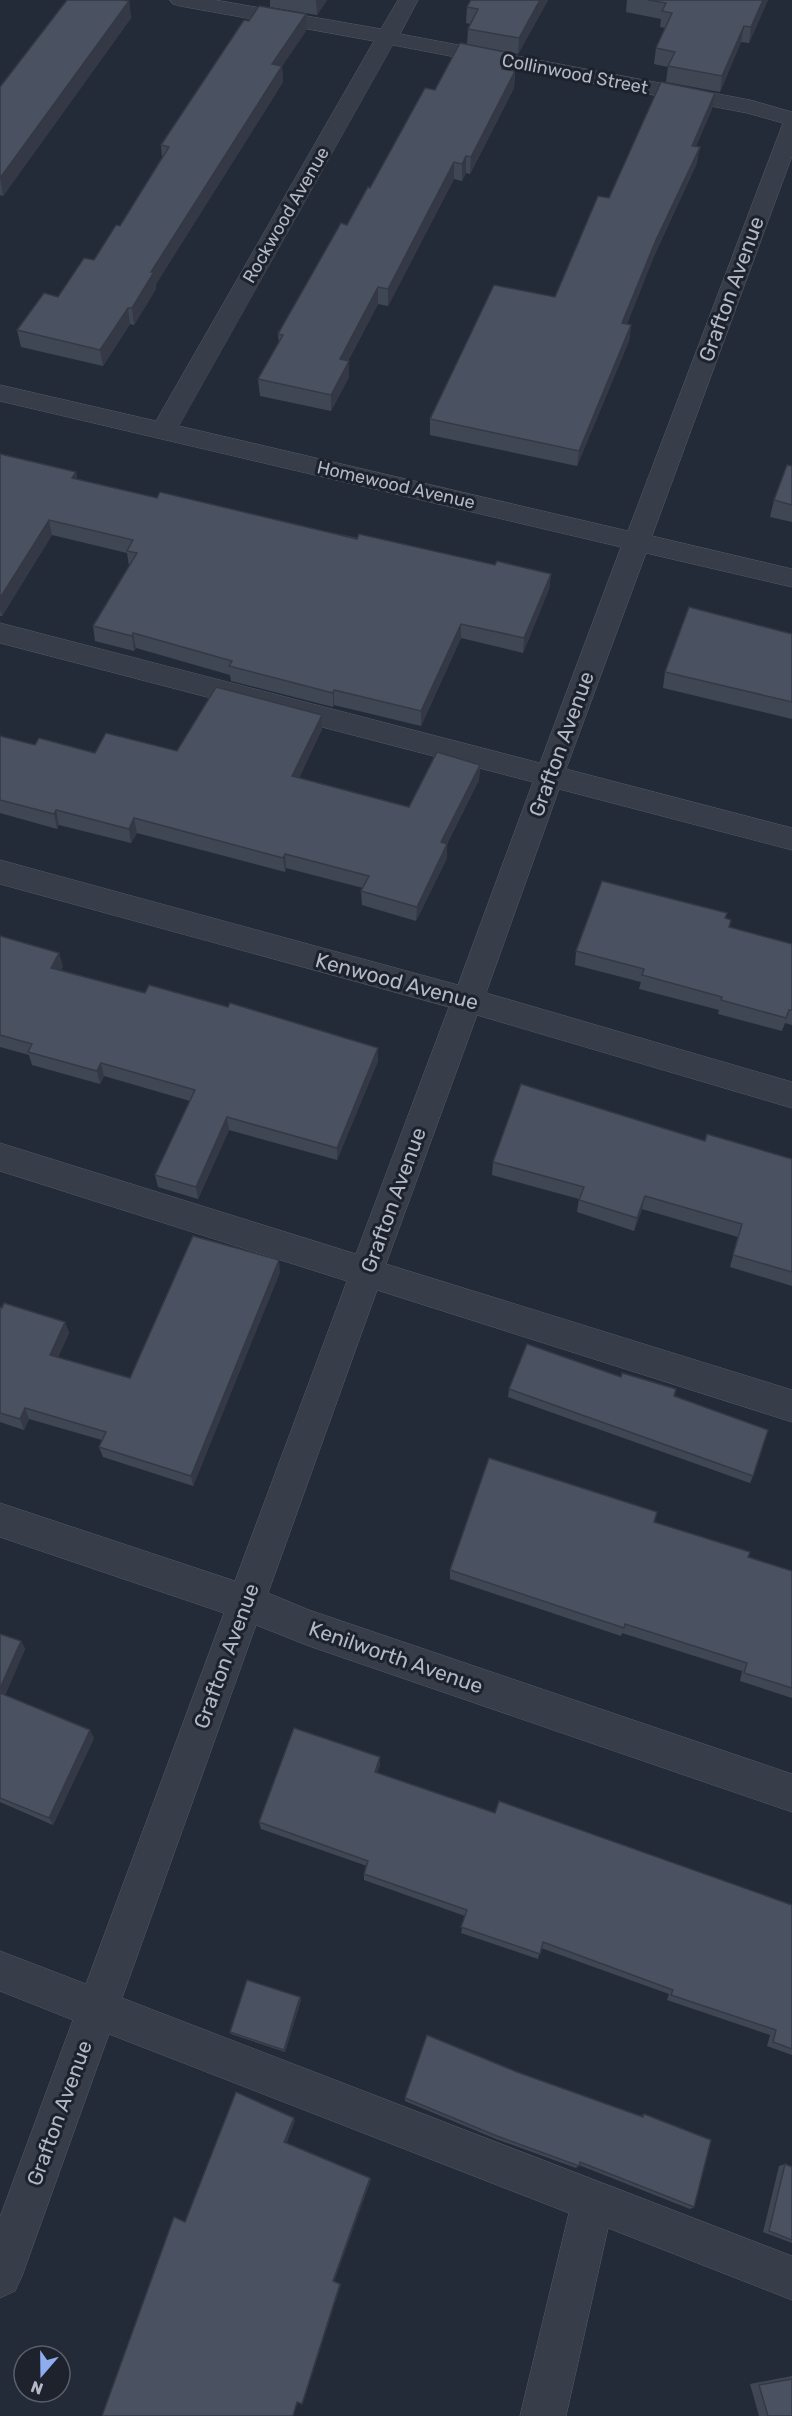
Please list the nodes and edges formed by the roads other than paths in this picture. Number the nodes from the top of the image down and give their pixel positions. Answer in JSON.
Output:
{"nodes":[{"id":1,"x":180,"y":0,"type":"edge"},
{"id":2,"x":408,"y":0,"type":"edge"},
{"id":3,"x":387,"y":37,"type":"junction"},
{"id":4,"x":792,"y":119,"type":"edge"},
{"id":5,"x":792,"y":126,"type":"edge"},
{"id":6,"x":0,"y":393,"type":"edge"},
{"id":7,"x":164,"y":430,"type":"junction"},
{"id":8,"x":638,"y":540,"type":"junction"},
{"id":9,"x":792,"y":578,"type":"edge"},
{"id":10,"x":0,"y":633,"type":"edge"},
{"id":11,"x":549,"y":777,"type":"junction"},
{"id":12,"x":792,"y":840,"type":"edge"},
{"id":13,"x":0,"y":872,"type":"edge"},
{"id":14,"x":468,"y":1000,"type":"junction"},
{"id":15,"x":792,"y":1095,"type":"edge"},
{"id":16,"x":0,"y":1157,"type":"edge"},
{"id":17,"x":366,"y":1273,"type":"junction"},
{"id":18,"x":792,"y":1406,"type":"edge"},
{"id":19,"x":0,"y":1520,"type":"edge"},
{"id":20,"x":245,"y":1602,"type":"junction"},
{"id":21,"x":792,"y":1793,"type":"edge"},
{"id":22,"x":0,"y":1971,"type":"edge"},
{"id":23,"x":98,"y":2009,"type":"junction"},
{"id":24,"x":593,"y":2201,"type":"junction"},
{"id":25,"x":0,"y":2276,"type":"edge"},
{"id":26,"x":792,"y":2278,"type":"edge"},
{"id":27,"x":543,"y":2416,"type":"edge"}],
"edges":[{"from":1,"to":3,"type":"street","name":"Collinwood Street"},
{"from":2,"to":3,"type":"street","name":"Rockwood Avenue"},
{"from":3,"to":4,"type":"street","name":"Collinwood Street"},
{"from":3,"to":7,"type":"street","name":"Rockwood Avenue"},
{"from":5,"to":8,"type":"street","name":"Grafton Avenue"},
{"from":6,"to":7,"type":"street","name":"Homewood Avenue"},
{"from":7,"to":8,"type":"street","name":"Homewood Avenue"},
{"from":8,"to":9,"type":"street","name":"Homewood Avenue"},
{"from":8,"to":11,"type":"street","name":"Grafton Avenue"},
{"from":10,"to":11,"type":"street"},
{"from":11,"to":12,"type":"street"},
{"from":11,"to":14,"type":"street","name":"Grafton Avenue"},
{"from":13,"to":14,"type":"street","name":"Kenwood Avenue"},
{"from":14,"to":15,"type":"street","name":"Kenwood Avenue"},
{"from":14,"to":17,"type":"street","name":"Grafton Avenue"},
{"from":16,"to":17,"type":"street"},
{"from":17,"to":18,"type":"street"},
{"from":17,"to":20,"type":"street","name":"Grafton Avenue"},
{"from":19,"to":20,"type":"street","name":"Kenilworth Avenue"},
{"from":20,"to":21,"type":"street","name":"Kenilworth Avenue"},
{"from":20,"to":23,"type":"street","name":"Grafton Avenue"},
{"from":22,"to":23,"type":"street"},
{"from":23,"to":24,"type":"street"},
{"from":23,"to":25,"type":"street","name":"Grafton Avenue"},
{"from":24,"to":26,"type":"street"},
{"from":24,"to":27,"type":"street"}]}
